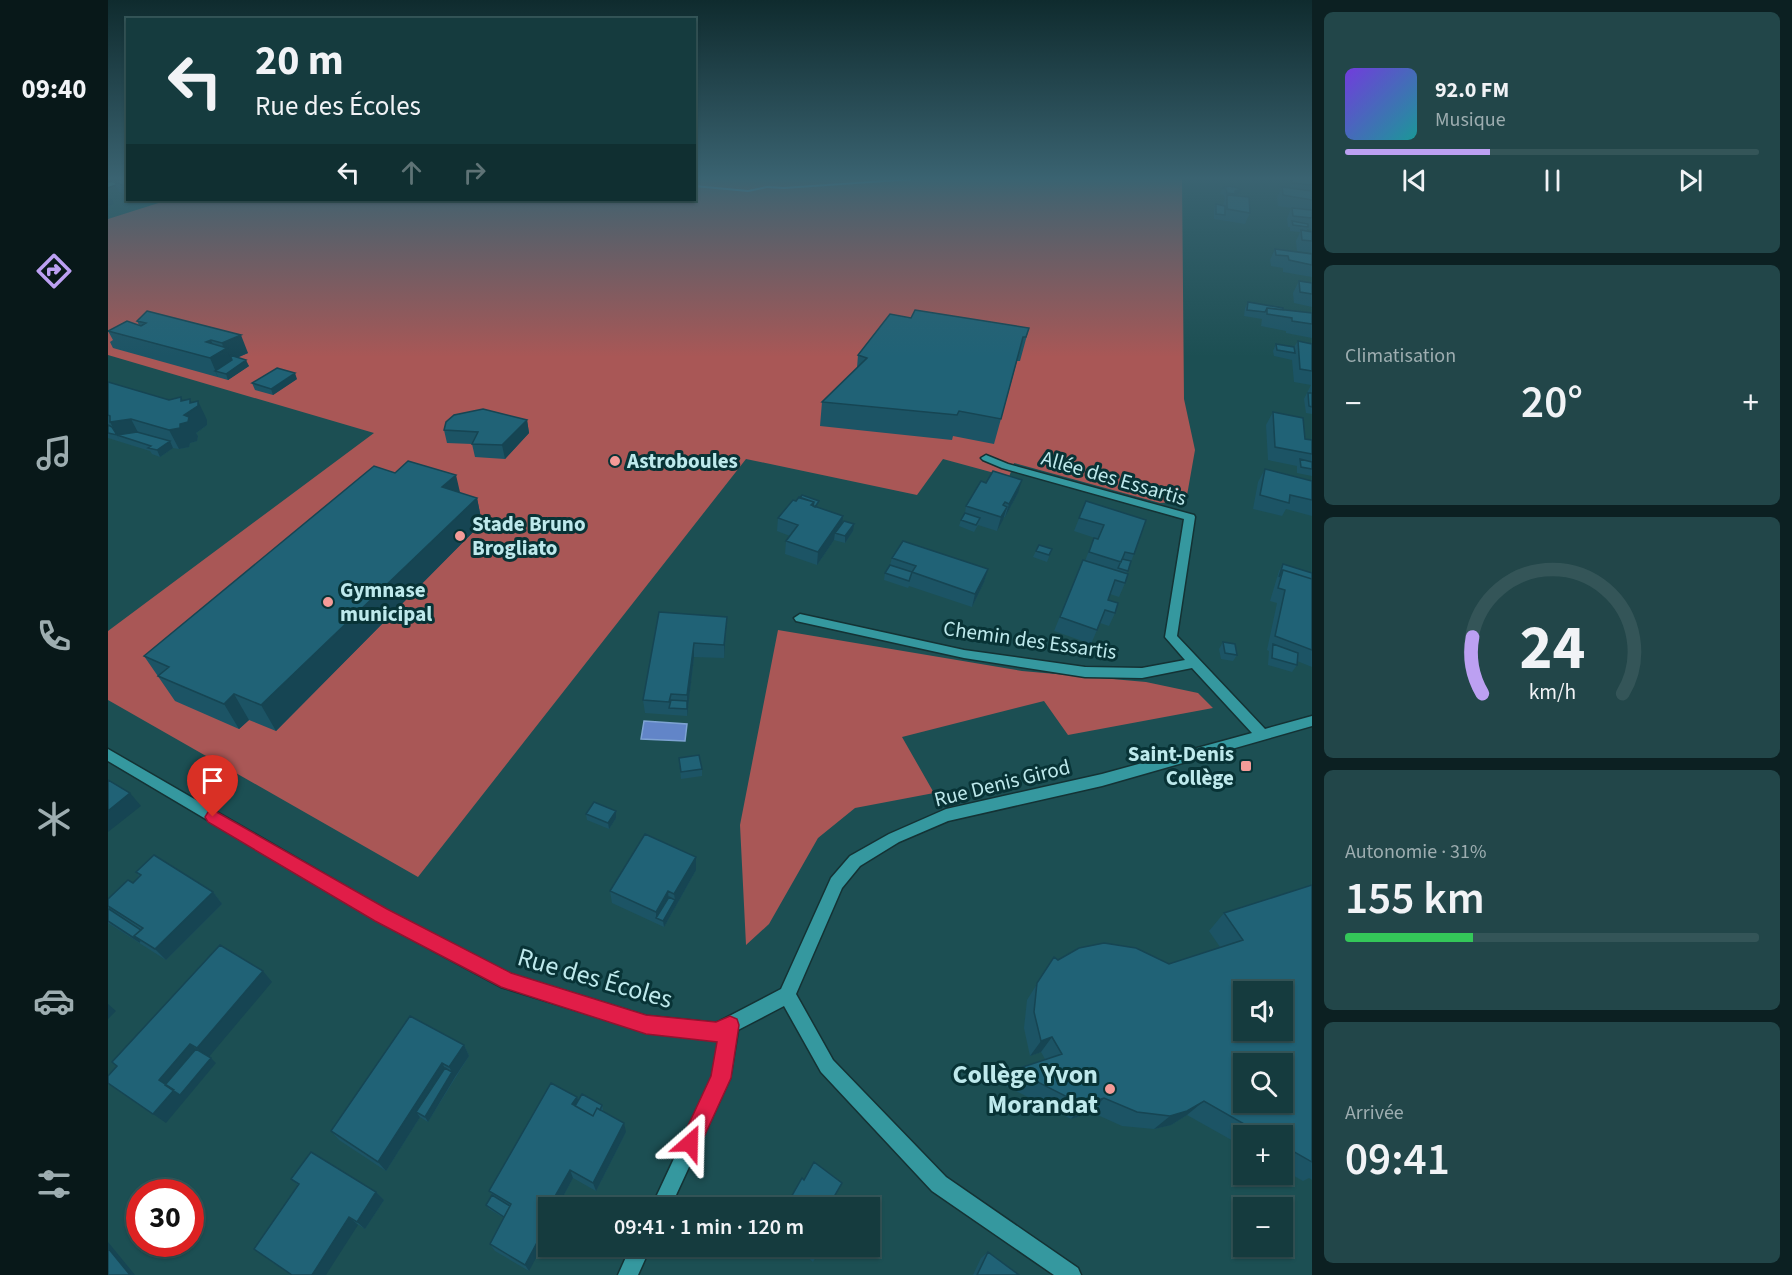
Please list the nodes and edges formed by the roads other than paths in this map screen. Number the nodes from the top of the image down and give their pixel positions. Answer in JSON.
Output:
{"nodes":[{"id":1,"x":986,"y":458,"type":"dead end"},
{"id":2,"x":800,"y":618,"type":"dead end"},
{"id":3,"x":1194,"y":663,"type":"junction"},
{"id":4,"x":1312,"y":721,"type":"edge"},
{"id":5,"x":1262,"y":735,"type":"junction"},
{"id":6,"x":108,"y":754,"type":"edge"},
{"id":7,"x":787,"y":996,"type":"junction"},
{"id":8,"x":730,"y":1025,"type":"junction"},
{"id":9,"x":665,"y":1197,"type":"edge"},
{"id":10,"x":636,"y":1257,"type":"edge"},
{"id":11,"x":628,"y":1275,"type":"edge"},
{"id":12,"x":1071,"y":1275,"type":"edge"}],
"edges":[{"from":1,"to":3,"type":"street","name":"Allée des Essartis"},
{"from":2,"to":3,"type":"street","name":"Chemin des Essartis"},
{"from":3,"to":5,"type":"street"},
{"from":4,"to":5,"type":"street","name":"Rue Denis Girod"},
{"from":5,"to":7,"type":"street","name":"Rue Denis Girod"},
{"from":6,"to":8,"type":"street","name":"Rue des Écoles"},
{"from":7,"to":8,"type":"street","name":"Rue des Écoles"},
{"from":7,"to":12,"type":"street"},
{"from":8,"to":9,"type":"street"},
{"from":10,"to":11,"type":"street"}]}
